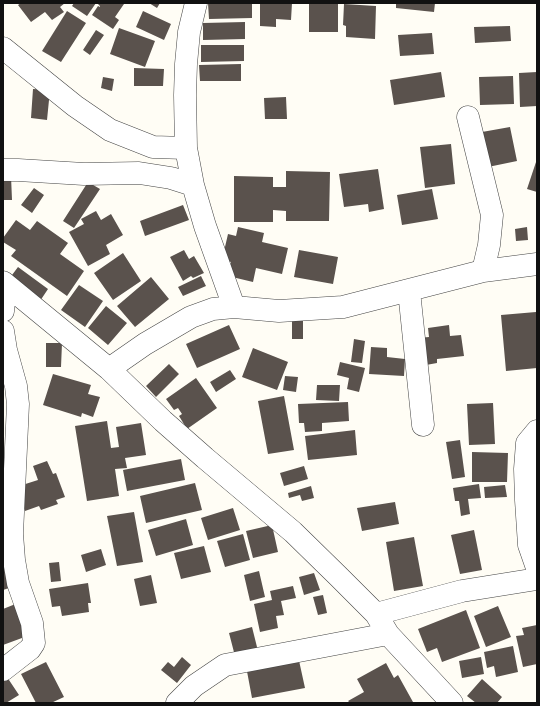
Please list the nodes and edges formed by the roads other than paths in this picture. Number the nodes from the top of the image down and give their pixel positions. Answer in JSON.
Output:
{"nodes":[{"id":1,"x":196,"y":3,"type":"edge"},
{"id":2,"x":3,"y":48,"type":"edge"},
{"id":3,"x":468,"y":117,"type":"dead end"},
{"id":4,"x":186,"y":148,"type":"junction"},
{"id":5,"x":3,"y":170,"type":"edge"},
{"id":6,"x":193,"y":184,"type":"junction"},
{"id":7,"x":537,"y":264,"type":"edge"},
{"id":8,"x":483,"y":271,"type":"junction"},
{"id":9,"x":5,"y":284,"type":"edge"},
{"id":10,"x":409,"y":291,"type":"junction"},
{"id":11,"x":234,"y":306,"type":"junction"},
{"id":12,"x":3,"y":311,"type":"edge"},
{"id":13,"x":3,"y":331,"type":"edge"},
{"id":14,"x":109,"y":368,"type":"junction"},
{"id":15,"x":423,"y":425,"type":"dead end"},
{"id":16,"x":537,"y":431,"type":"edge"},
{"id":17,"x":537,"y":568,"type":"edge"},
{"id":18,"x":537,"y":579,"type":"edge"},
{"id":19,"x":376,"y":614,"type":"junction"},
{"id":20,"x":388,"y":634,"type":"junction"},
{"id":21,"x":3,"y":670,"type":"edge"},
{"id":22,"x":177,"y":703,"type":"edge"},
{"id":23,"x":452,"y":703,"type":"edge"}],
"edges":[{"from":1,"to":4,"type":"street"},
{"from":2,"to":4,"type":"street"},
{"from":3,"to":8,"type":"street"},
{"from":4,"to":6,"type":"street"},
{"from":5,"to":6,"type":"street"},
{"from":6,"to":11,"type":"street"},
{"from":7,"to":8,"type":"street"},
{"from":8,"to":10,"type":"street"},
{"from":9,"to":12,"type":"street"},
{"from":9,"to":14,"type":"street"},
{"from":10,"to":11,"type":"street"},
{"from":10,"to":15,"type":"street"},
{"from":11,"to":14,"type":"street"},
{"from":13,"to":21,"type":"street"},
{"from":14,"to":19,"type":"street"},
{"from":16,"to":17,"type":"street"},
{"from":18,"to":19,"type":"street"},
{"from":19,"to":20,"type":"street"},
{"from":20,"to":22,"type":"street"},
{"from":20,"to":23,"type":"street"}]}
